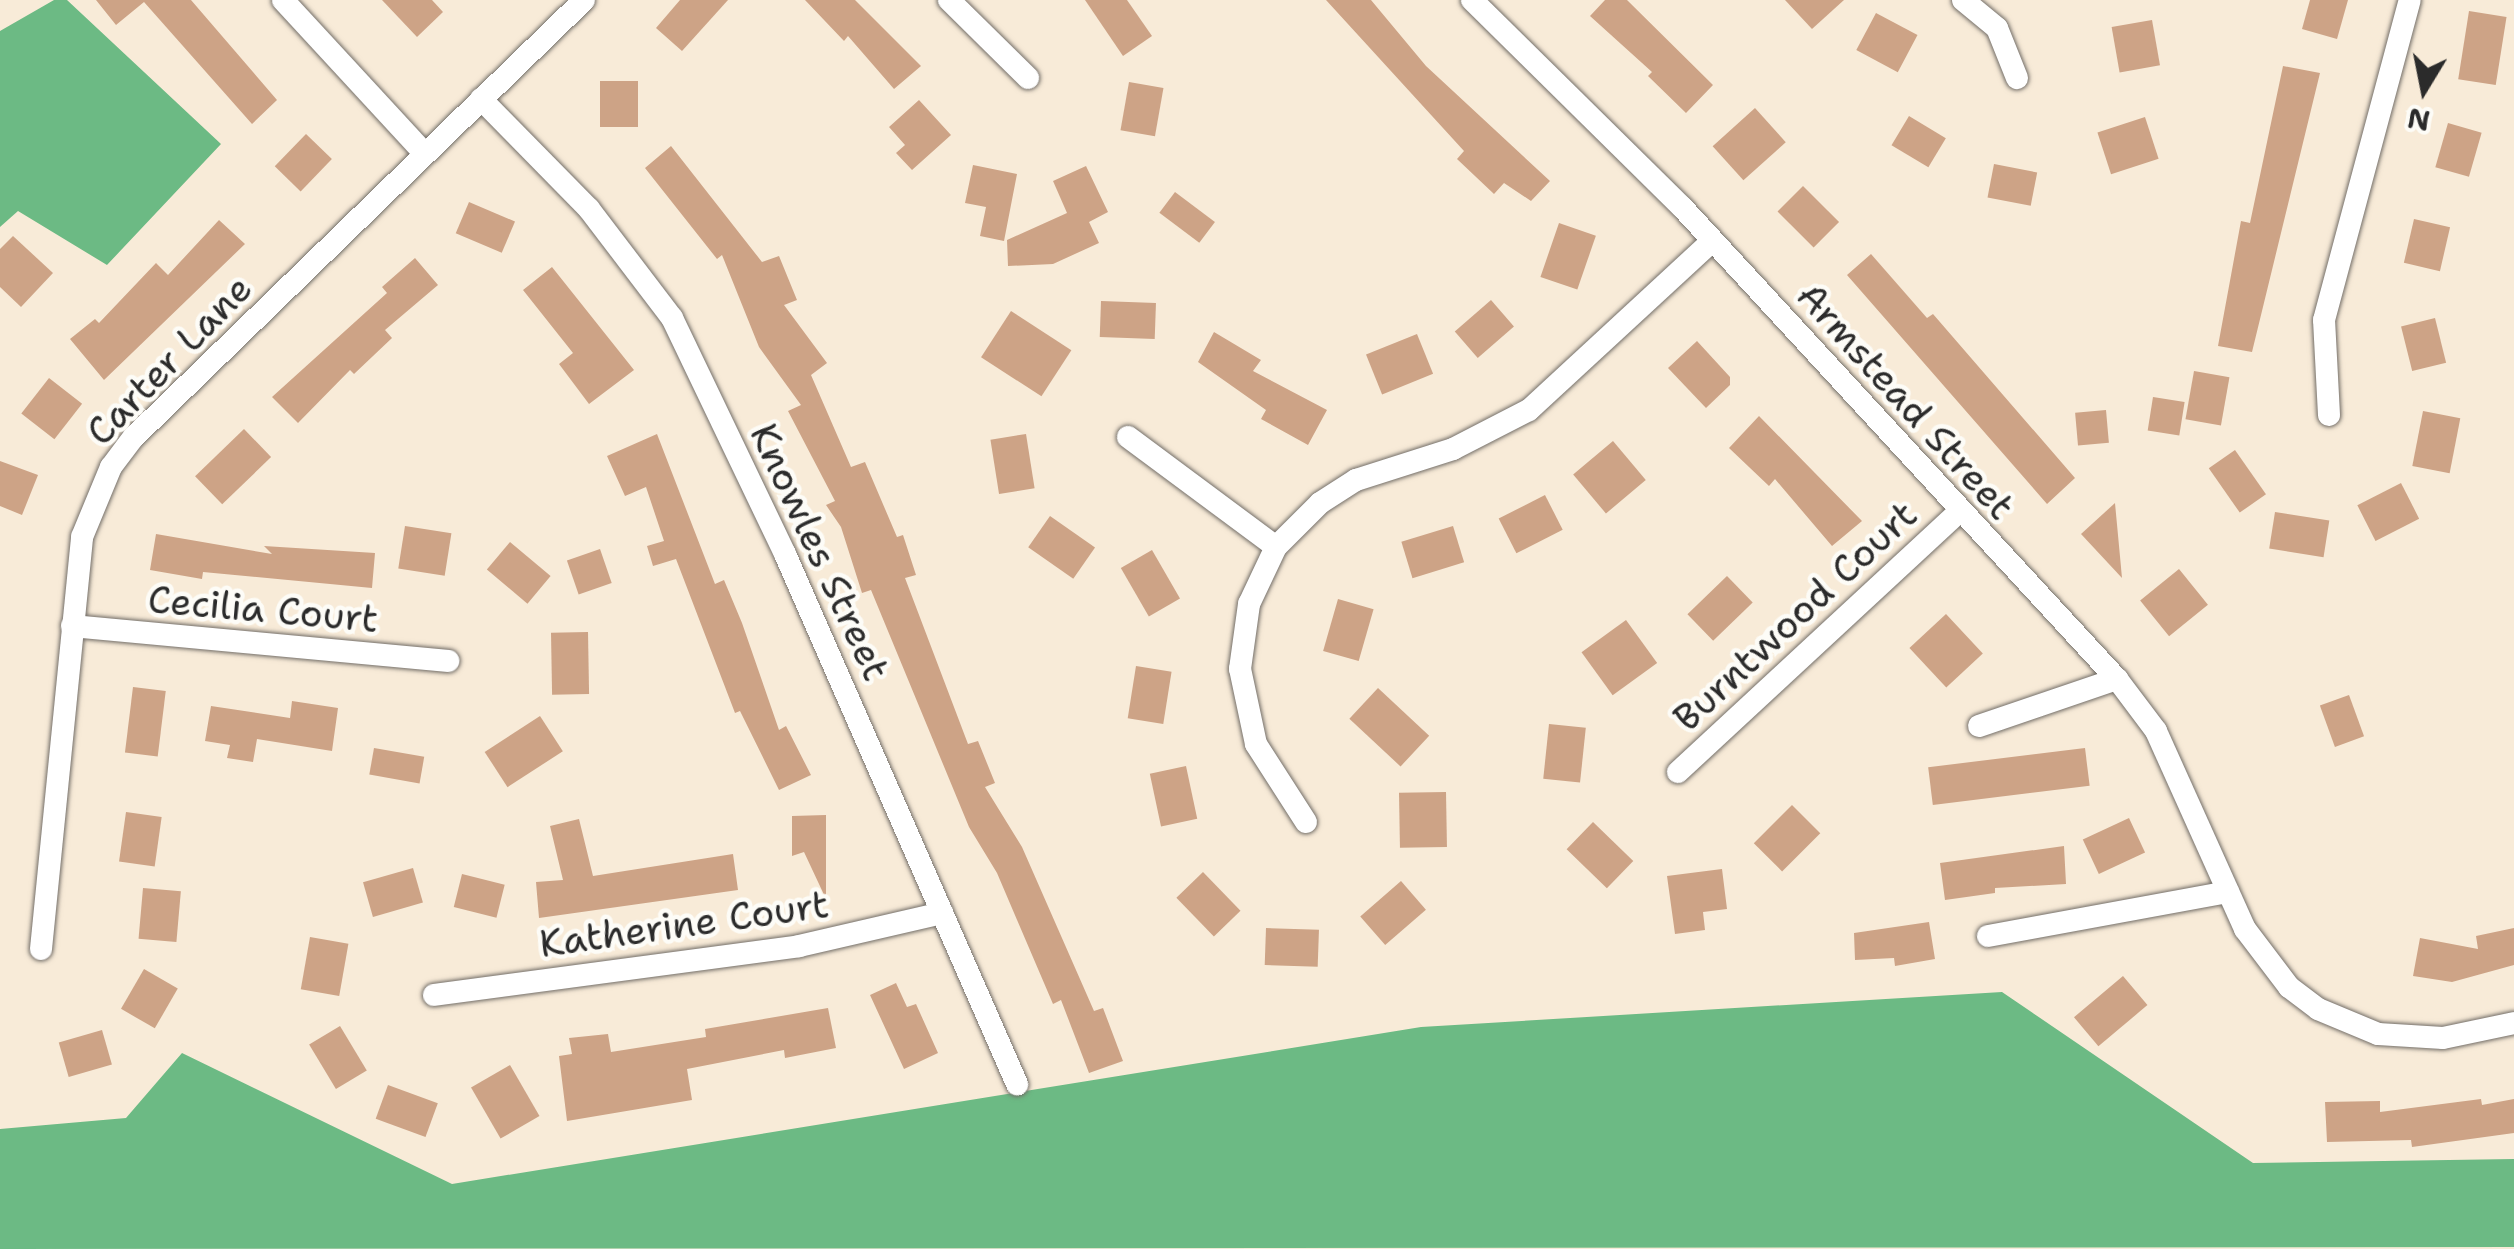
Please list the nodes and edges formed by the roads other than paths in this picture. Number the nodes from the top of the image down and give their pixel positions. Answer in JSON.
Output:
{"nodes":[{"id":1,"x":283,"y":0,"type":"edge"},
{"id":2,"x":584,"y":0,"type":"edge"},
{"id":3,"x":950,"y":0,"type":"edge"},
{"id":4,"x":1472,"y":0,"type":"edge"},
{"id":5,"x":1963,"y":0,"type":"edge"},
{"id":6,"x":2410,"y":0,"type":"edge"},
{"id":7,"x":1028,"y":78,"type":"dead end"},
{"id":8,"x":2017,"y":78,"type":"dead end"},
{"id":9,"x":482,"y":99,"type":"junction"},
{"id":10,"x":425,"y":154,"type":"junction"},
{"id":11,"x":1712,"y":241,"type":"junction"},
{"id":12,"x":2330,"y":415,"type":"dead end"},
{"id":13,"x":1128,"y":437,"type":"dead end"},
{"id":14,"x":1958,"y":512,"type":"junction"},
{"id":15,"x":1276,"y":546,"type":"junction"},
{"id":16,"x":72,"y":626,"type":"junction"},
{"id":17,"x":448,"y":661,"type":"dead end"},
{"id":18,"x":2117,"y":679,"type":"junction"},
{"id":19,"x":1979,"y":726,"type":"dead end"},
{"id":20,"x":1678,"y":772,"type":"dead end"},
{"id":21,"x":1306,"y":822,"type":"dead end"},
{"id":22,"x":2228,"y":892,"type":"junction"},
{"id":23,"x":942,"y":913,"type":"junction"},
{"id":24,"x":1988,"y":936,"type":"dead end"},
{"id":25,"x":40,"y":949,"type":"dead end"},
{"id":26,"x":434,"y":994,"type":"dead end"},
{"id":27,"x":2514,"y":1023,"type":"edge"},
{"id":28,"x":1017,"y":1084,"type":"dead end"}],
"edges":[{"from":1,"to":10,"type":"street"},
{"from":2,"to":9,"type":"street","name":"Carter Lane"},
{"from":3,"to":7,"type":"street"},
{"from":4,"to":11,"type":"street","name":"Armstead Street"},
{"from":5,"to":8,"type":"street"},
{"from":6,"to":12,"type":"street"},
{"from":9,"to":10,"type":"street","name":"Carter Lane"},
{"from":9,"to":23,"type":"street","name":"Knowles Street"},
{"from":10,"to":16,"type":"street","name":"Carter Lane"},
{"from":11,"to":14,"type":"street","name":"Armstead Street"},
{"from":11,"to":15,"type":"street"},
{"from":13,"to":15,"type":"street"},
{"from":14,"to":18,"type":"street","name":"Armstead Street"},
{"from":14,"to":20,"type":"street","name":"Burntwood Court"},
{"from":15,"to":21,"type":"street"},
{"from":16,"to":17,"type":"street","name":"Cecilia Court"},
{"from":16,"to":25,"type":"street","name":"Carter Lane"},
{"from":18,"to":19,"type":"street"},
{"from":18,"to":22,"type":"street","name":"Armstead Street"},
{"from":22,"to":24,"type":"street"},
{"from":22,"to":27,"type":"street","name":"Armstead Street"},
{"from":23,"to":26,"type":"street","name":"Katherine Court"},
{"from":23,"to":28,"type":"street","name":"Knowles Street"}]}
